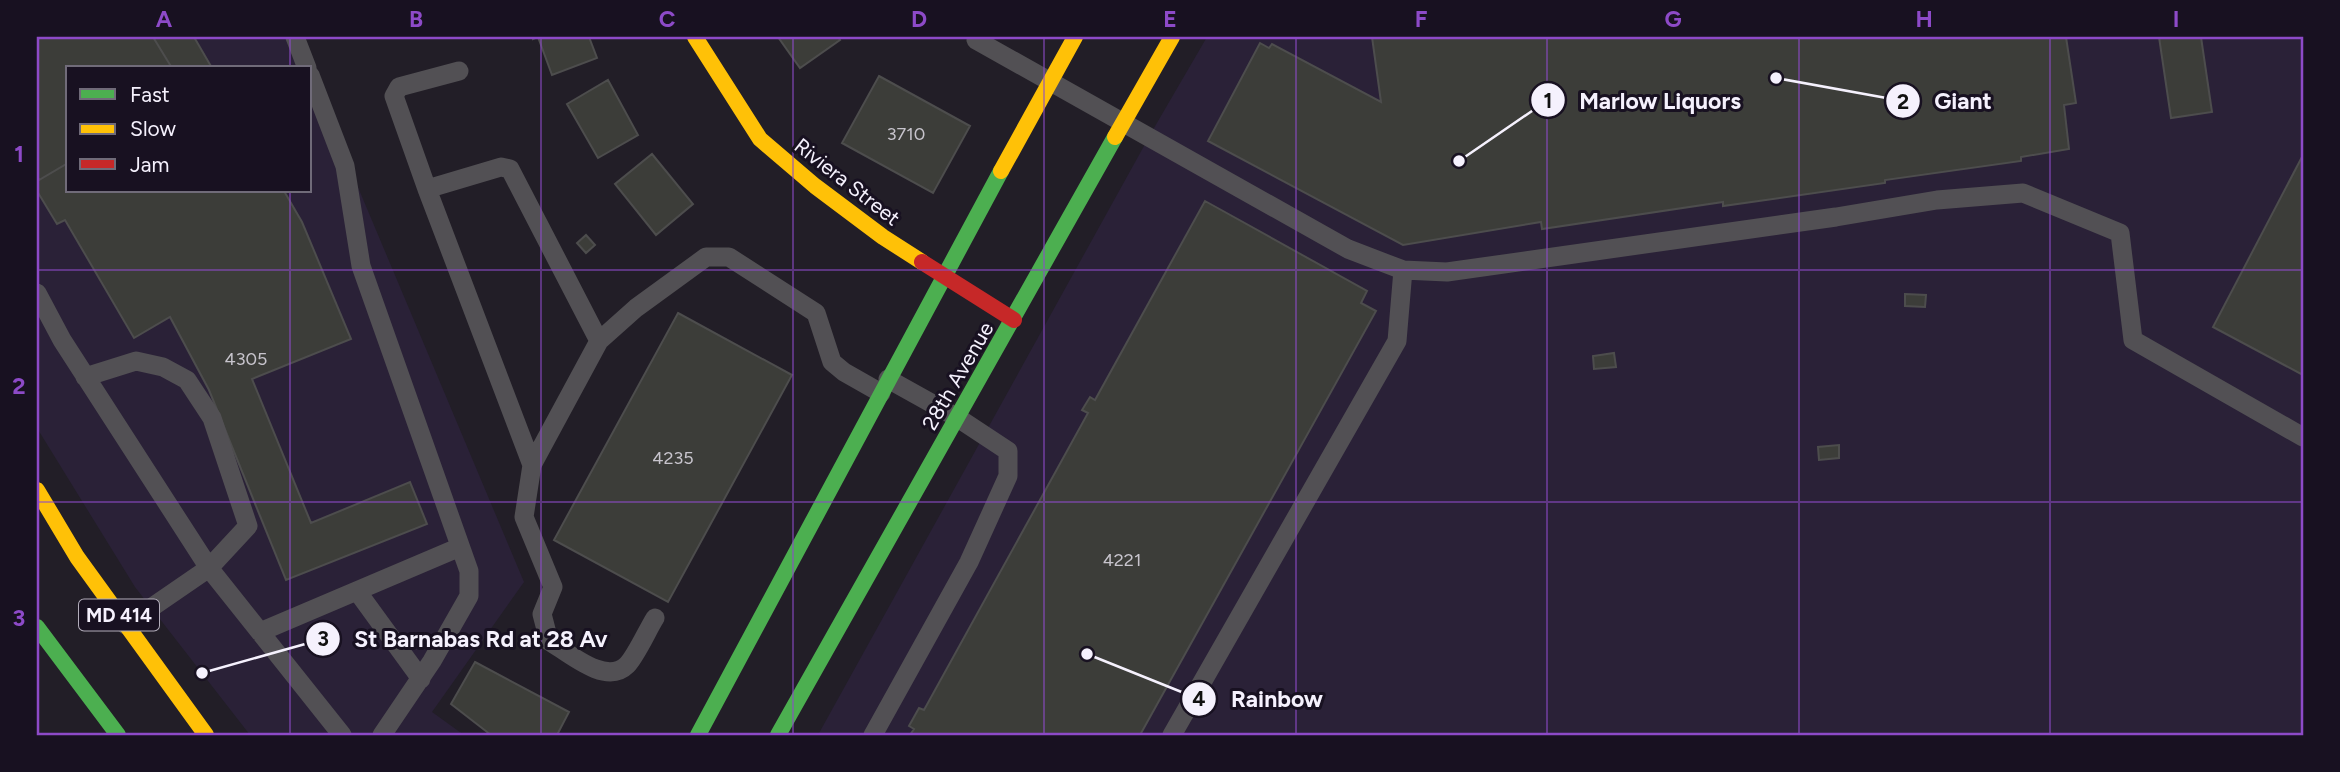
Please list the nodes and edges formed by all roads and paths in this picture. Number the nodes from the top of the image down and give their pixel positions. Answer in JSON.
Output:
{"nodes":[{"id":1,"x":295,"y":37,"type":"edge"},
{"id":2,"x":695,"y":37,"type":"edge"},
{"id":3,"x":978,"y":37,"type":"edge"},
{"id":4,"x":1074,"y":37,"type":"edge"},
{"id":5,"x":1172,"y":37,"type":"edge"},
{"id":6,"x":306,"y":66,"type":"edge"},
{"id":7,"x":459,"y":71,"type":"dead end"},
{"id":8,"x":312,"y":80,"type":"edge"},
{"id":9,"x":1050,"y":81,"type":"junction"},
{"id":10,"x":1123,"y":122,"type":"junction"},
{"id":11,"x":427,"y":189,"type":"junction"},
{"id":12,"x":1403,"y":270,"type":"junction"},
{"id":13,"x":944,"y":275,"type":"junction"},
{"id":14,"x":37,"y":293,"type":"edge"},
{"id":15,"x":1014,"y":320,"type":"junction"},
{"id":16,"x":599,"y":341,"type":"junction"},
{"id":17,"x":85,"y":377,"type":"junction"},
{"id":18,"x":884,"y":386,"type":"junction"},
{"id":19,"x":958,"y":418,"type":"junction"},
{"id":20,"x":2303,"y":437,"type":"edge"},
{"id":21,"x":532,"y":465,"type":"junction"},
{"id":22,"x":37,"y":490,"type":"edge"},
{"id":23,"x":460,"y":547,"type":"junction"},
{"id":24,"x":209,"y":568,"type":"junction"},
{"id":25,"x":357,"y":591,"type":"junction"},
{"id":26,"x":655,"y":618,"type":"dead end"},
{"id":27,"x":126,"y":625,"type":"junction"},
{"id":28,"x":37,"y":627,"type":"edge"},
{"id":29,"x":260,"y":632,"type":"junction"},
{"id":30,"x":44,"y":652,"type":"edge"},
{"id":31,"x":421,"y":678,"type":"junction"},
{"id":32,"x":111,"y":733,"type":"edge"},
{"id":33,"x":206,"y":735,"type":"edge"},
{"id":34,"x":342,"y":735,"type":"edge"},
{"id":35,"x":382,"y":735,"type":"edge"},
{"id":36,"x":698,"y":735,"type":"edge"},
{"id":37,"x":778,"y":735,"type":"edge"},
{"id":38,"x":873,"y":735,"type":"edge"},
{"id":39,"x":1172,"y":735,"type":"edge"}],
"edges":[{"from":1,"to":6,"type":"lane"},
{"from":2,"to":13,"type":"street","name":"Riviera Street"},
{"from":3,"to":9,"type":"lane"},
{"from":4,"to":9,"type":"street"},
{"from":5,"to":10,"type":"street","name":"28th Avenue"},
{"from":7,"to":11,"type":"lane"},
{"from":8,"to":23,"type":"lane"},
{"from":9,"to":10,"type":"lane"},
{"from":9,"to":13,"type":"street"},
{"from":10,"to":12,"type":"lane"},
{"from":10,"to":15,"type":"street","name":"28th Avenue"},
{"from":11,"to":16,"type":"lane"},
{"from":11,"to":21,"type":"lane"},
{"from":12,"to":20,"type":"lane"},
{"from":12,"to":39,"type":"lane"},
{"from":13,"to":15,"type":"street","name":"Riviera Street"},
{"from":13,"to":18,"type":"street"},
{"from":14,"to":17,"type":"lane"},
{"from":15,"to":19,"type":"street","name":"28th Avenue"},
{"from":16,"to":18,"type":"lane"},
{"from":16,"to":21,"type":"lane"},
{"from":17,"to":24,"type":"lane"},
{"from":17,"to":24,"type":"lane"},
{"from":18,"to":19,"type":"lane"},
{"from":18,"to":36,"type":"street"},
{"from":19,"to":37,"type":"street","name":"28th Avenue"},
{"from":19,"to":38,"type":"lane"},
{"from":21,"to":26,"type":"lane"},
{"from":22,"to":27,"type":"street","number":"MD 414"},
{"from":23,"to":25,"type":"lane"},
{"from":23,"to":31,"type":"lane"},
{"from":24,"to":27,"type":"lane"},
{"from":24,"to":29,"type":"lane"},
{"from":25,"to":29,"type":"lane"},
{"from":25,"to":31,"type":"lane"},
{"from":27,"to":33,"type":"street","number":"MD 414"},
{"from":28,"to":30,"type":"street"},
{"from":29,"to":34,"type":"lane"},
{"from":30,"to":32,"type":"street"},
{"from":31,"to":35,"type":"lane"}]}
